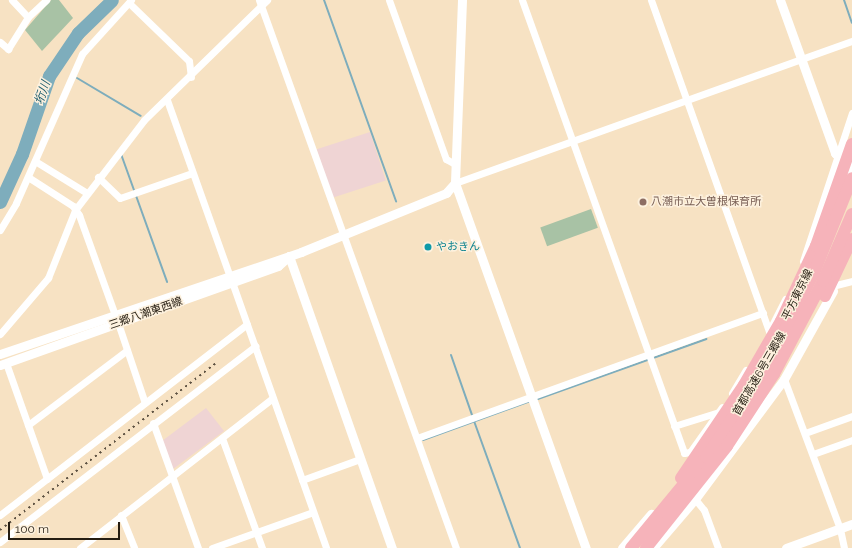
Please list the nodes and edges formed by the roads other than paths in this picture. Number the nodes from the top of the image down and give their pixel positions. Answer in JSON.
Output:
{"nodes":[{"id":1,"x":12,"y":0,"type":"edge"},
{"id":2,"x":46,"y":0,"type":"edge"},
{"id":3,"x":389,"y":0,"type":"edge"},
{"id":4,"x":462,"y":0,"type":"edge"},
{"id":5,"x":522,"y":0,"type":"edge"},
{"id":6,"x":651,"y":0,"type":"edge"},
{"id":7,"x":780,"y":0,"type":"edge"},
{"id":8,"x":130,"y":1,"type":"edge"},
{"id":9,"x":263,"y":2,"type":"edge"},
{"id":10,"x":28,"y":17,"type":"junction"},
{"id":11,"x":852,"y":41,"type":"edge"},
{"id":12,"x":0,"y":42,"type":"edge"},
{"id":13,"x":801,"y":59,"type":"junction"},
{"id":14,"x":191,"y":77,"type":"junction"},
{"id":15,"x":167,"y":100,"type":"junction"},
{"id":16,"x":687,"y":100,"type":"junction"},
{"id":17,"x":852,"y":113,"type":"edge"},
{"id":18,"x":572,"y":141,"type":"junction"},
{"id":19,"x":852,"y":144,"type":"edge"},
{"id":20,"x":839,"y":157,"type":"junction"},
{"id":21,"x":35,"y":161,"type":"junction"},
{"id":22,"x":455,"y":164,"type":"junction"},
{"id":23,"x":852,"y":164,"type":"edge"},
{"id":24,"x":192,"y":173,"type":"junction"},
{"id":25,"x":28,"y":177,"type":"junction"},
{"id":26,"x":98,"y":177,"type":"junction"},
{"id":27,"x":852,"y":178,"type":"edge"},
{"id":28,"x":455,"y":184,"type":"junction"},
{"id":29,"x":87,"y":193,"type":"junction"},
{"id":30,"x":75,"y":210,"type":"junction"},
{"id":31,"x":852,"y":214,"type":"edge"},
{"id":32,"x":0,"y":230,"type":"edge"},
{"id":33,"x":343,"y":236,"type":"junction"},
{"id":34,"x":852,"y":239,"type":"edge"},
{"id":35,"x":852,"y":250,"type":"edge"},
{"id":36,"x":288,"y":256,"type":"junction"},
{"id":37,"x":799,"y":268,"type":"junction"},
{"id":38,"x":810,"y":271,"type":"junction"},
{"id":39,"x":230,"y":278,"type":"junction"},
{"id":40,"x":852,"y":281,"type":"edge"},
{"id":41,"x":836,"y":285,"type":"junction"},
{"id":42,"x":763,"y":314,"type":"junction"},
{"id":43,"x":116,"y":319,"type":"junction"},
{"id":44,"x":247,"y":324,"type":"junction"},
{"id":45,"x":769,"y":331,"type":"junction"},
{"id":46,"x":0,"y":334,"type":"edge"},
{"id":47,"x":255,"y":346,"type":"junction"},
{"id":48,"x":127,"y":350,"type":"junction"},
{"id":49,"x":0,"y":354,"type":"edge"},
{"id":50,"x":648,"y":355,"type":"junction"},
{"id":51,"x":3,"y":364,"type":"edge"},
{"id":52,"x":784,"y":379,"type":"junction"},
{"id":53,"x":531,"y":396,"type":"junction"},
{"id":54,"x":273,"y":398,"type":"junction"},
{"id":55,"x":145,"y":403,"type":"junction"},
{"id":56,"x":719,"y":412,"type":"junction"},
{"id":57,"x":852,"y":416,"type":"edge"},
{"id":58,"x":153,"y":423,"type":"junction"},
{"id":59,"x":28,"y":424,"type":"junction"},
{"id":60,"x":674,"y":426,"type":"junction"},
{"id":61,"x":806,"y":433,"type":"junction"},
{"id":62,"x":743,"y":434,"type":"junction"},
{"id":63,"x":222,"y":438,"type":"junction"},
{"id":64,"x":417,"y":438,"type":"junction"},
{"id":65,"x":852,"y":440,"type":"edge"},
{"id":66,"x":813,"y":454,"type":"junction"},
{"id":67,"x":688,"y":457,"type":"junction"},
{"id":68,"x":360,"y":459,"type":"junction"},
{"id":69,"x":173,"y":476,"type":"junction"},
{"id":70,"x":47,"y":479,"type":"junction"},
{"id":71,"x":302,"y":480,"type":"junction"},
{"id":72,"x":677,"y":484,"type":"junction"},
{"id":73,"x":695,"y":499,"type":"junction"},
{"id":74,"x":314,"y":512,"type":"junction"},
{"id":75,"x":122,"y":515,"type":"junction"},
{"id":76,"x":0,"y":516,"type":"edge"},
{"id":77,"x":852,"y":524,"type":"edge"},
{"id":78,"x":840,"y":528,"type":"junction"},
{"id":79,"x":256,"y":532,"type":"junction"},
{"id":80,"x":0,"y":542,"type":"edge"},
{"id":81,"x":80,"y":548,"type":"edge"},
{"id":82,"x":134,"y":548,"type":"edge"},
{"id":83,"x":198,"y":548,"type":"edge"},
{"id":84,"x":212,"y":548,"type":"edge"},
{"id":85,"x":262,"y":548,"type":"edge"},
{"id":86,"x":326,"y":548,"type":"edge"},
{"id":87,"x":392,"y":548,"type":"edge"},
{"id":88,"x":456,"y":548,"type":"edge"},
{"id":89,"x":586,"y":548,"type":"edge"},
{"id":90,"x":622,"y":548,"type":"edge"},
{"id":91,"x":631,"y":548,"type":"edge"},
{"id":92,"x":646,"y":548,"type":"edge"},
{"id":93,"x":653,"y":548,"type":"edge"},
{"id":94,"x":718,"y":548,"type":"edge"},
{"id":95,"x":786,"y":548,"type":"edge"},
{"id":96,"x":844,"y":548,"type":"edge"}],
"edges":[{"from":1,"to":10,"type":"street"},
{"from":2,"to":10,"type":"street"},
{"from":3,"to":22,"type":"street"},
{"from":4,"to":22,"type":"street"},
{"from":5,"to":18,"type":"street"},
{"from":6,"to":16,"type":"street"},
{"from":7,"to":13,"type":"street"},
{"from":8,"to":14,"type":"street"},
{"from":8,"to":21,"type":"street"},
{"from":9,"to":14,"type":"street"},
{"from":9,"to":33,"type":"street"},
{"from":10,"to":12,"type":"street"},
{"from":11,"to":13,"type":"street"},
{"from":13,"to":16,"type":"street"},
{"from":13,"to":20,"type":"street"},
{"from":14,"to":15,"type":"street"},
{"from":15,"to":24,"type":"street"},
{"from":15,"to":26,"type":"street"},
{"from":16,"to":18,"type":"street"},
{"from":16,"to":42,"type":"street"},
{"from":17,"to":20,"type":"street"},
{"from":18,"to":28,"type":"street"},
{"from":18,"to":50,"type":"street"},
{"from":19,"to":67,"type":"highway"},
{"from":20,"to":37,"type":"street"},
{"from":21,"to":25,"type":"street"},
{"from":21,"to":29,"type":"street"},
{"from":22,"to":28,"type":"street"},
{"from":23,"to":38,"type":"street","name":"平方東京線"},
{"from":24,"to":26,"type":"street"},
{"from":24,"to":39,"type":"street"},
{"from":25,"to":30,"type":"street"},
{"from":25,"to":32,"type":"street"},
{"from":26,"to":29,"type":"street"},
{"from":27,"to":91,"type":"highway","name":"首都高速6号三郷線"},
{"from":28,"to":33,"type":"street","name":"三郷八潮東西線"},
{"from":28,"to":53,"type":"street"},
{"from":29,"to":30,"type":"street"},
{"from":30,"to":43,"type":"street"},
{"from":30,"to":46,"type":"street"},
{"from":31,"to":92,"type":"highway","name":"首都高速6号三郷線"},
{"from":33,"to":36,"type":"street","name":"三郷八潮東西線"},
{"from":33,"to":64,"type":"street"},
{"from":34,"to":62,"type":"highway"},
{"from":35,"to":41,"type":"street"},
{"from":36,"to":39,"type":"street","name":"三郷八潮東西線"},
{"from":36,"to":68,"type":"street"},
{"from":37,"to":38,"type":"street"},
{"from":37,"to":45,"type":"street"},
{"from":38,"to":72,"type":"street","name":"平方東京線"},
{"from":39,"to":43,"type":"street","name":"三郷八潮東西線"},
{"from":39,"to":44,"type":"street"},
{"from":40,"to":41,"type":"street"},
{"from":41,"to":52,"type":"street"},
{"from":42,"to":45,"type":"street"},
{"from":42,"to":50,"type":"street"},
{"from":43,"to":48,"type":"street"},
{"from":43,"to":49,"type":"street","name":"三郷八潮東西線"},
{"from":43,"to":51,"type":"street","name":"三郷八潮東西線"},
{"from":44,"to":47,"type":"street"},
{"from":44,"to":55,"type":"street"},
{"from":45,"to":56,"type":"street"},
{"from":47,"to":54,"type":"street"},
{"from":47,"to":58,"type":"street"},
{"from":48,"to":55,"type":"street"},
{"from":48,"to":59,"type":"street"},
{"from":50,"to":53,"type":"street"},
{"from":50,"to":60,"type":"street"},
{"from":51,"to":59,"type":"street"},
{"from":52,"to":61,"type":"street"},
{"from":52,"to":62,"type":"street"},
{"from":53,"to":64,"type":"street"},
{"from":53,"to":89,"type":"street"},
{"from":54,"to":63,"type":"street"},
{"from":54,"to":71,"type":"street"},
{"from":55,"to":70,"type":"street"},
{"from":56,"to":60,"type":"street"},
{"from":56,"to":67,"type":"street"},
{"from":57,"to":61,"type":"street"},
{"from":58,"to":69,"type":"street"},
{"from":58,"to":80,"type":"street"},
{"from":59,"to":70,"type":"street"},
{"from":60,"to":67,"type":"street"},
{"from":61,"to":66,"type":"street"},
{"from":62,"to":73,"type":"street"},
{"from":63,"to":69,"type":"street"},
{"from":63,"to":79,"type":"street"},
{"from":64,"to":88,"type":"street"},
{"from":65,"to":66,"type":"street"},
{"from":66,"to":78,"type":"street"},
{"from":67,"to":72,"type":"highway"},
{"from":68,"to":71,"type":"street"},
{"from":68,"to":87,"type":"street"},
{"from":69,"to":75,"type":"street"},
{"from":69,"to":83,"type":"street"},
{"from":70,"to":76,"type":"street"},
{"from":71,"to":74,"type":"street"},
{"from":72,"to":90,"type":"street","name":"平方東京線"},
{"from":73,"to":93,"type":"street"},
{"from":73,"to":94,"type":"street"},
{"from":74,"to":79,"type":"street"},
{"from":74,"to":86,"type":"street"},
{"from":75,"to":81,"type":"street"},
{"from":75,"to":82,"type":"street"},
{"from":77,"to":78,"type":"street"},
{"from":78,"to":95,"type":"street"},
{"from":78,"to":96,"type":"street"},
{"from":79,"to":84,"type":"street"},
{"from":79,"to":85,"type":"street"}]}
